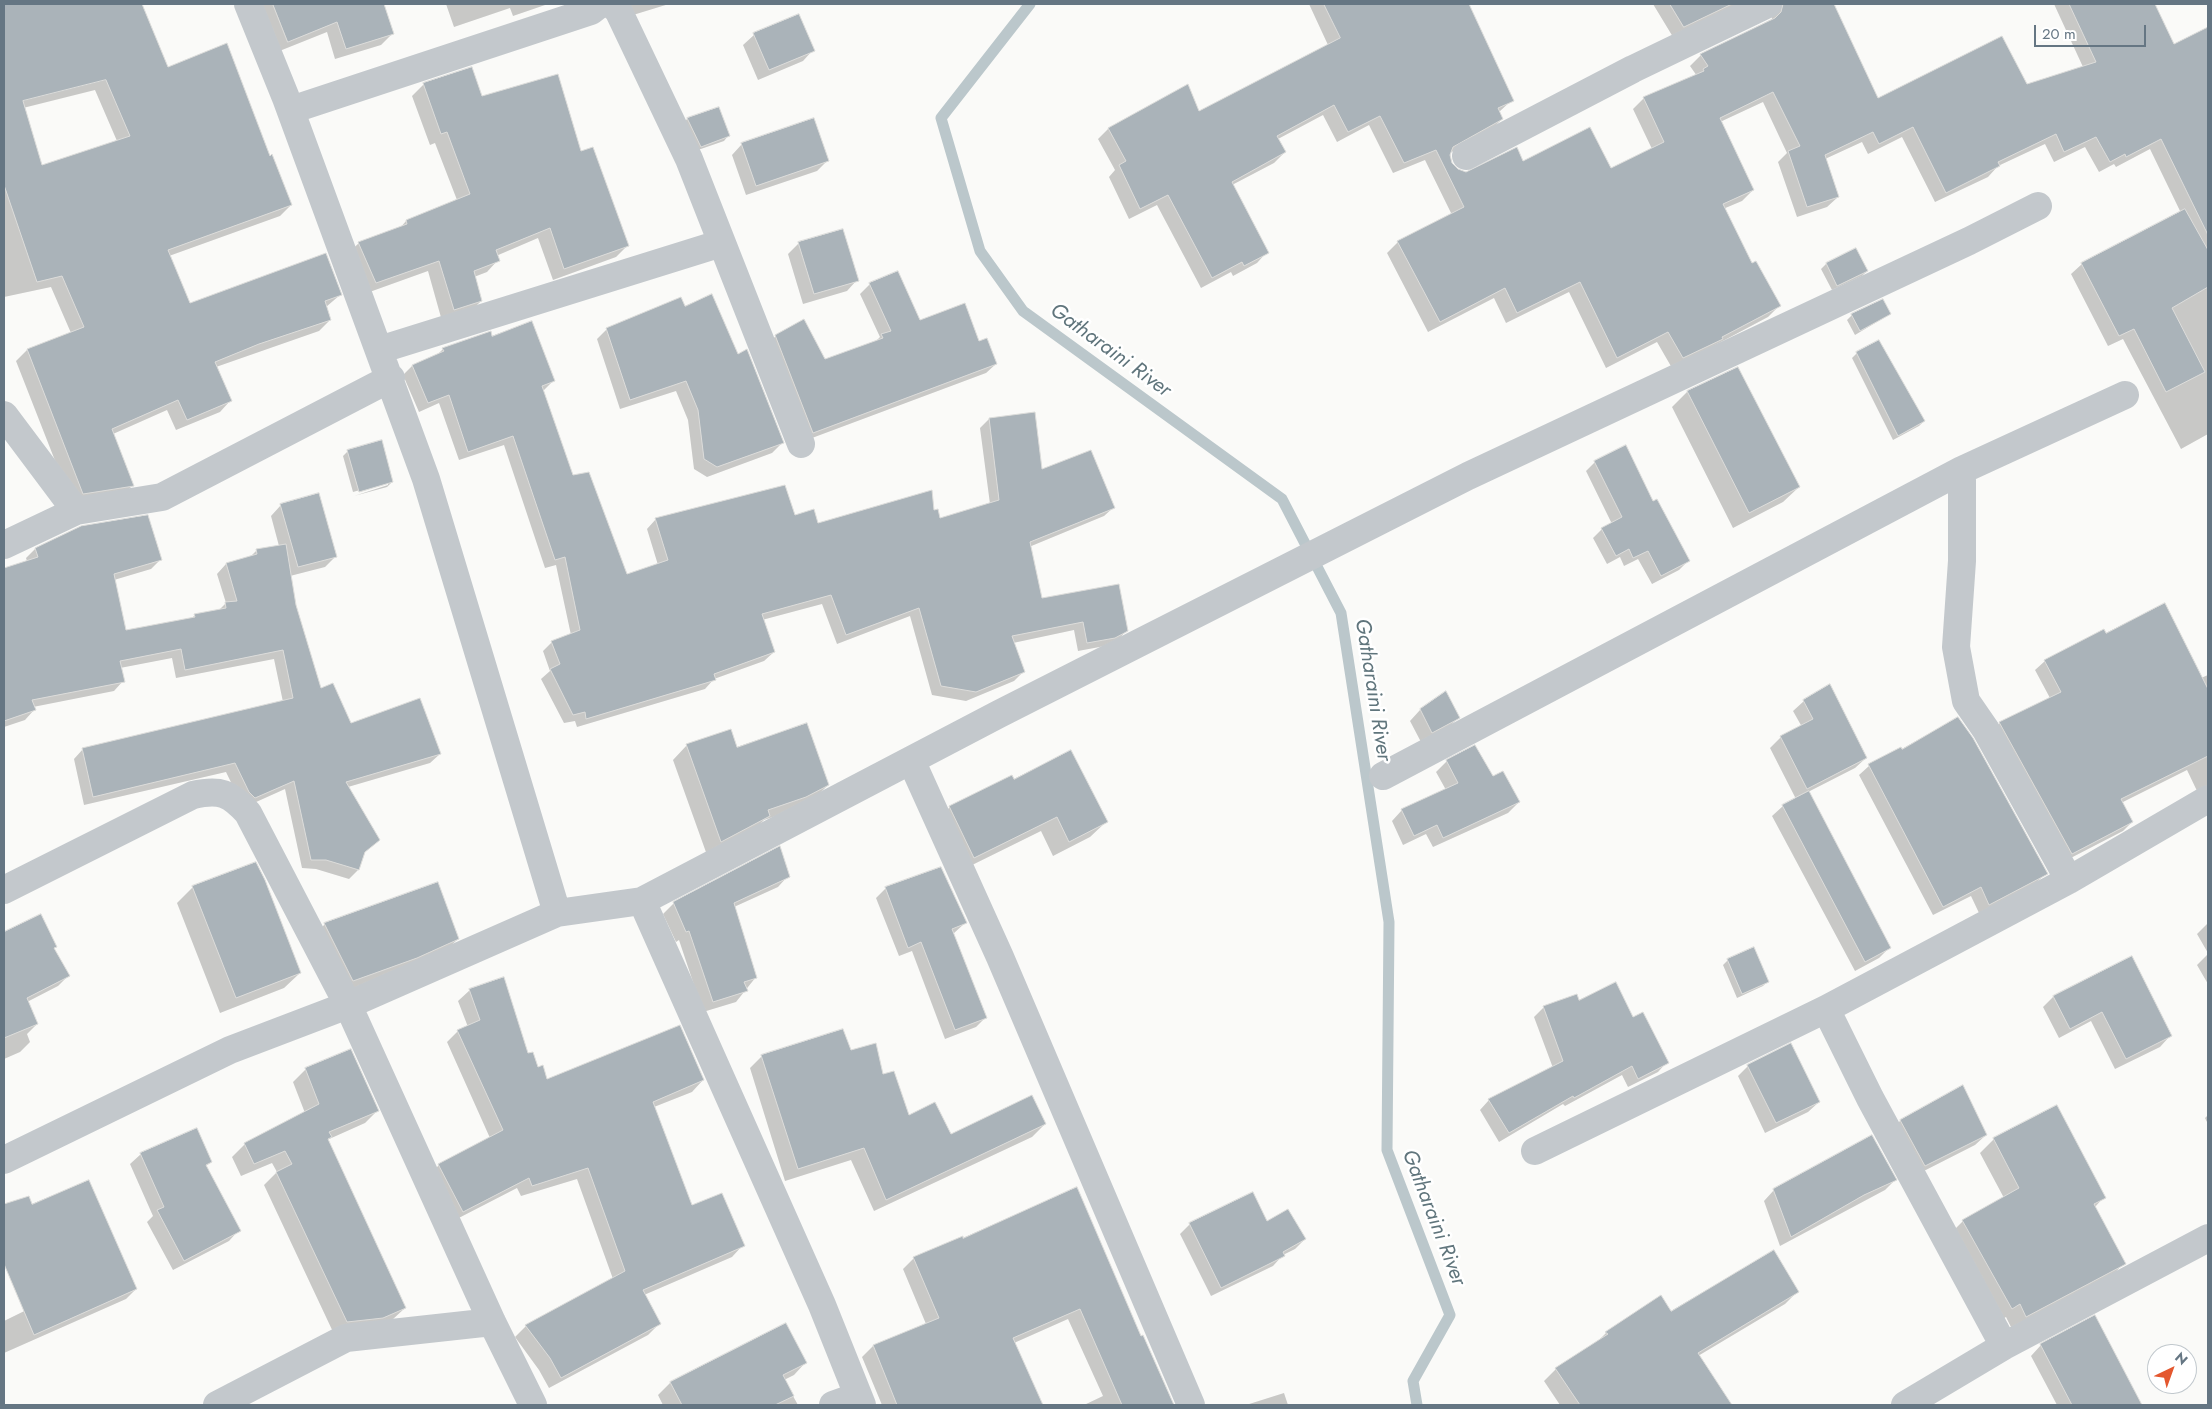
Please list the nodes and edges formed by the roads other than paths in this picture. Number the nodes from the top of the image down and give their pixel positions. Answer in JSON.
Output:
{"nodes":[{"id":1,"x":248,"y":4,"type":"edge"},
{"id":2,"x":600,"y":4,"type":"edge"},
{"id":3,"x":611,"y":4,"type":"edge"},
{"id":4,"x":1768,"y":4,"type":"edge"},
{"id":5,"x":291,"y":110,"type":"junction"},
{"id":6,"x":1466,"y":156,"type":"dead end"},
{"id":7,"x":2038,"y":206,"type":"dead end"},
{"id":8,"x":722,"y":243,"type":"junction"},
{"id":9,"x":379,"y":350,"type":"junction"},
{"id":10,"x":391,"y":378,"type":"junction"},
{"id":11,"x":2125,"y":395,"type":"dead end"},
{"id":12,"x":4,"y":415,"type":"edge"},
{"id":13,"x":801,"y":444,"type":"dead end"},
{"id":14,"x":1962,"y":470,"type":"junction"},
{"id":15,"x":76,"y":511,"type":"junction"},
{"id":16,"x":4,"y":545,"type":"edge"},
{"id":17,"x":912,"y":760,"type":"junction"},
{"id":18,"x":1383,"y":776,"type":"dead end"},
{"id":19,"x":2208,"y":799,"type":"edge"},
{"id":20,"x":2069,"y":880,"type":"junction"},
{"id":21,"x":4,"y":890,"type":"edge"},
{"id":22,"x":642,"y":902,"type":"junction"},
{"id":23,"x":557,"y":913,"type":"junction"},
{"id":24,"x":348,"y":1004,"type":"junction"},
{"id":25,"x":1826,"y":1009,"type":"junction"},
{"id":26,"x":1535,"y":1151,"type":"dead end"},
{"id":27,"x":4,"y":1160,"type":"edge"},
{"id":28,"x":2208,"y":1238,"type":"edge"},
{"id":29,"x":492,"y":1322,"type":"junction"},
{"id":30,"x":2004,"y":1346,"type":"junction"},
{"id":31,"x":851,"y":1402,"type":"edge"},
{"id":32,"x":217,"y":1405,"type":"edge"},
{"id":33,"x":533,"y":1405,"type":"edge"},
{"id":34,"x":1191,"y":1405,"type":"edge"},
{"id":35,"x":1905,"y":1405,"type":"edge"}],
"edges":[{"from":1,"to":5,"type":"street"},
{"from":2,"to":5,"type":"street"},
{"from":3,"to":8,"type":"street"},
{"from":4,"to":6,"type":"street"},
{"from":5,"to":9,"type":"street"},
{"from":7,"to":17,"type":"street"},
{"from":8,"to":9,"type":"street"},
{"from":8,"to":13,"type":"street"},
{"from":9,"to":10,"type":"street"},
{"from":10,"to":15,"type":"street"},
{"from":10,"to":23,"type":"street"},
{"from":11,"to":14,"type":"street"},
{"from":12,"to":15,"type":"street"},
{"from":14,"to":18,"type":"street"},
{"from":14,"to":20,"type":"street"},
{"from":15,"to":16,"type":"street"},
{"from":17,"to":22,"type":"street"},
{"from":17,"to":34,"type":"street"},
{"from":19,"to":20,"type":"street"},
{"from":20,"to":25,"type":"street"},
{"from":21,"to":24,"type":"street"},
{"from":22,"to":23,"type":"street"},
{"from":22,"to":31,"type":"street"},
{"from":23,"to":24,"type":"street"},
{"from":24,"to":27,"type":"street"},
{"from":24,"to":29,"type":"street"},
{"from":25,"to":26,"type":"street"},
{"from":25,"to":30,"type":"street"},
{"from":28,"to":30,"type":"street"},
{"from":29,"to":32,"type":"street"},
{"from":29,"to":33,"type":"street"},
{"from":30,"to":35,"type":"street"}]}
